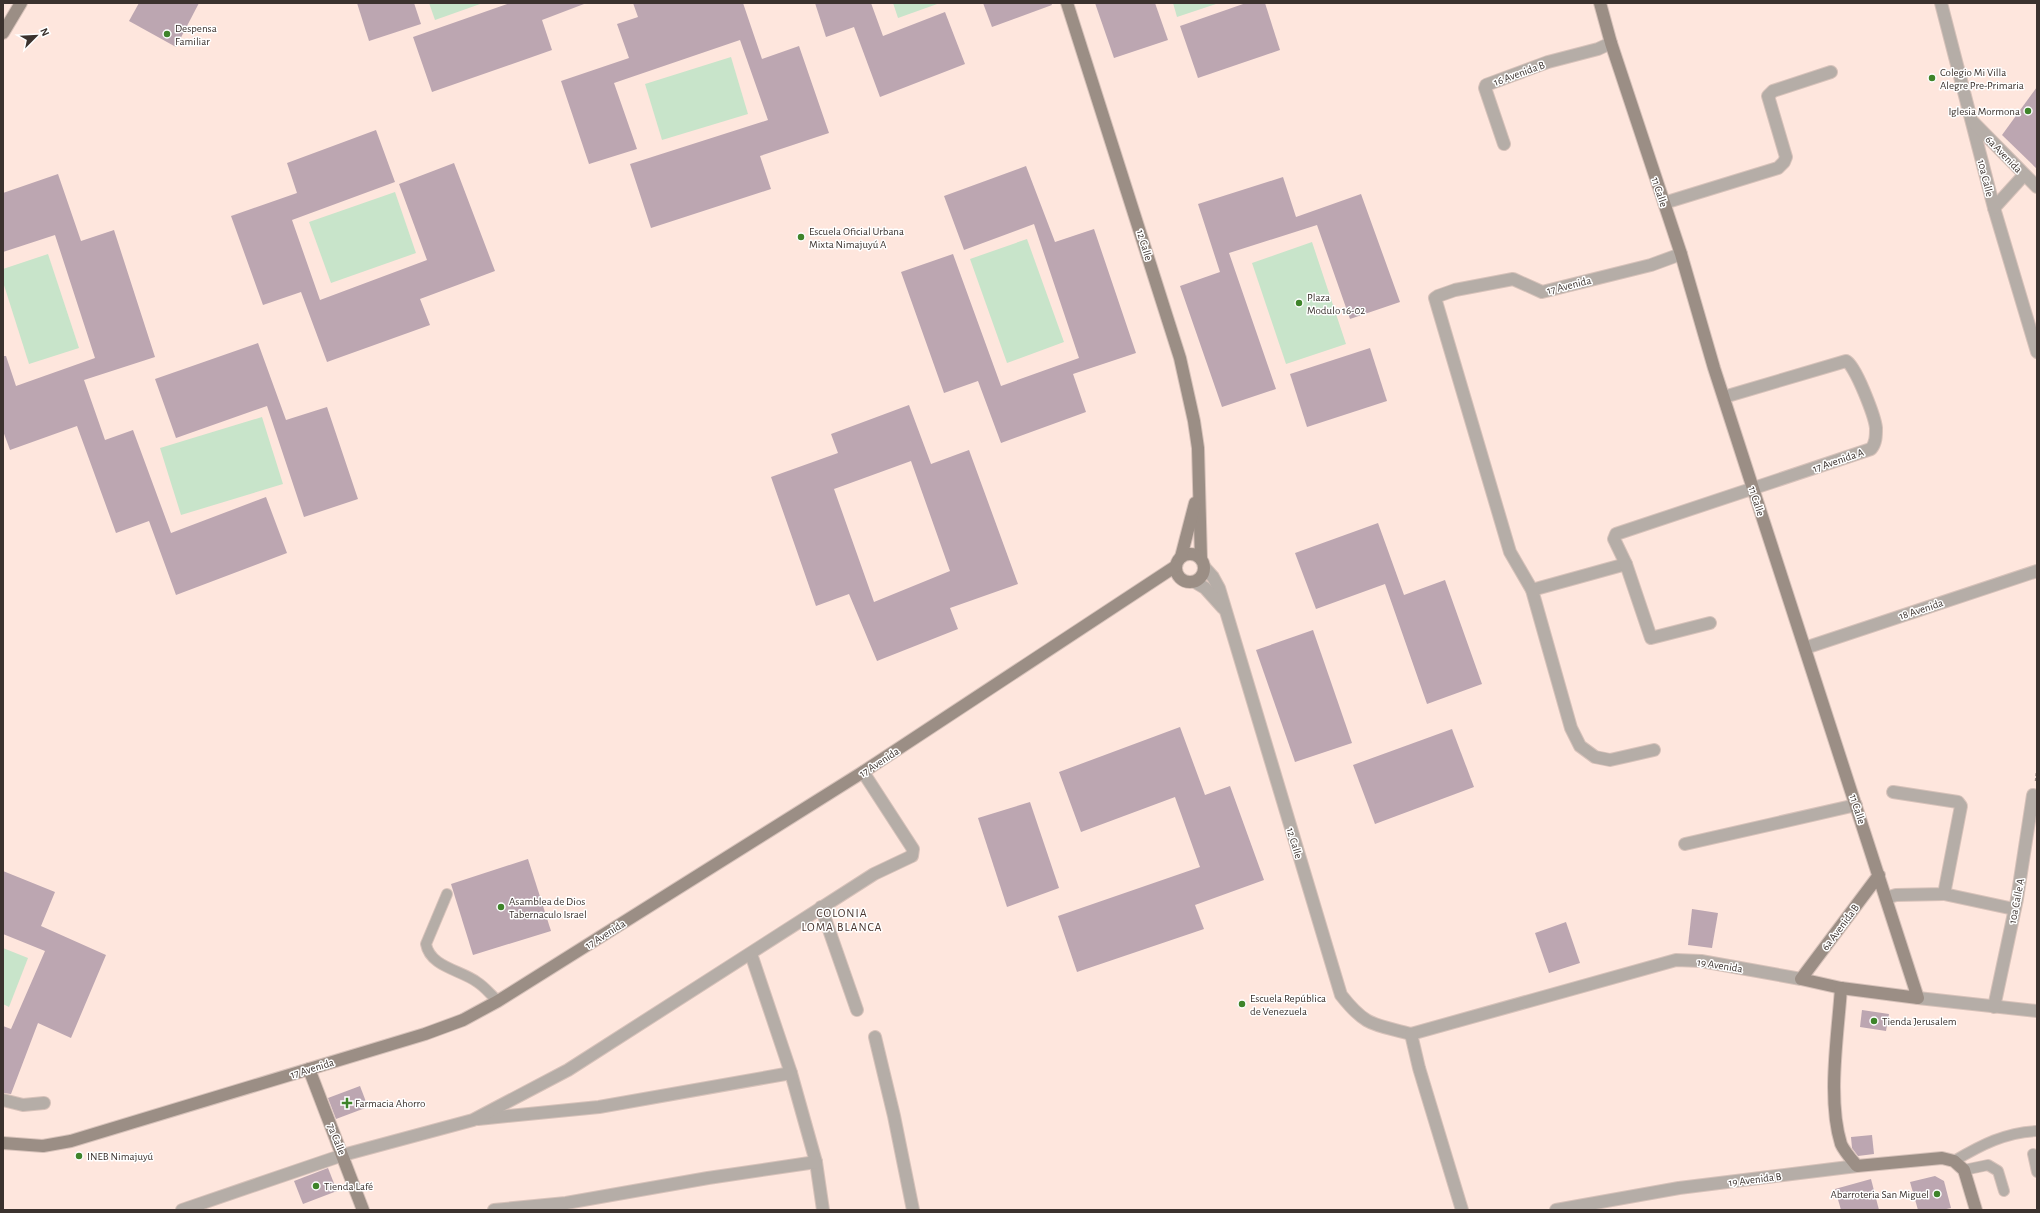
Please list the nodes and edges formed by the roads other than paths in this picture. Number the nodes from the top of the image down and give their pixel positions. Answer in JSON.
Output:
{"nodes":[{"id":1,"x":21,"y":3,"type":"edge"},
{"id":2,"x":1067,"y":3,"type":"edge"},
{"id":3,"x":1600,"y":3,"type":"edge"},
{"id":4,"x":1941,"y":3,"type":"edge"},
{"id":5,"x":3,"y":33,"type":"edge"},
{"id":6,"x":1611,"y":44,"type":"junction"},
{"id":7,"x":1830,"y":72,"type":"dead end"},
{"id":8,"x":1971,"y":120,"type":"junction"},
{"id":9,"x":1504,"y":144,"type":"dead end"},
{"id":10,"x":2024,"y":175,"type":"junction"},
{"id":11,"x":2037,"y":187,"type":"edge"},
{"id":12,"x":1664,"y":203,"type":"junction"},
{"id":13,"x":1994,"y":208,"type":"junction"},
{"id":14,"x":1681,"y":254,"type":"junction"},
{"id":15,"x":2037,"y":352,"type":"edge"},
{"id":16,"x":1724,"y":397,"type":"junction"},
{"id":17,"x":1753,"y":488,"type":"junction"},
{"id":18,"x":1198,"y":492,"type":"junction"},
{"id":19,"x":1178,"y":561,"type":"junction"},
{"id":20,"x":1203,"y":564,"type":"junction"},
{"id":21,"x":1626,"y":564,"type":"junction"},
{"id":22,"x":2037,"y":572,"type":"edge"},
{"id":23,"x":1180,"y":579,"type":"junction"},
{"id":24,"x":1195,"y":582,"type":"junction"},
{"id":25,"x":1147,"y":586,"type":"junction"},
{"id":26,"x":1532,"y":590,"type":"junction"},
{"id":27,"x":1226,"y":612,"type":"junction"},
{"id":28,"x":1710,"y":623,"type":"dead end"},
{"id":29,"x":1805,"y":648,"type":"junction"},
{"id":30,"x":1654,"y":750,"type":"dead end"},
{"id":31,"x":864,"y":772,"type":"junction"},
{"id":32,"x":1893,"y":792,"type":"dead end"},
{"id":33,"x":2035,"y":795,"type":"edge"},
{"id":34,"x":1856,"y":805,"type":"junction"},
{"id":35,"x":1685,"y":844,"type":"dead end"},
{"id":36,"x":1879,"y":875,"type":"junction"},
{"id":37,"x":447,"y":894,"type":"dead end"},
{"id":38,"x":1944,"y":894,"type":"junction"},
{"id":39,"x":1886,"y":898,"type":"junction"},
{"id":40,"x":821,"y":907,"type":"junction"},
{"id":41,"x":2014,"y":909,"type":"junction"},
{"id":42,"x":751,"y":954,"type":"junction"},
{"id":43,"x":1801,"y":979,"type":"junction"},
{"id":44,"x":1841,"y":988,"type":"junction"},
{"id":45,"x":1918,"y":998,"type":"junction"},
{"id":46,"x":498,"y":1001,"type":"junction"},
{"id":47,"x":1994,"y":1007,"type":"junction"},
{"id":48,"x":857,"y":1010,"type":"dead end"},
{"id":49,"x":2037,"y":1011,"type":"edge"},
{"id":50,"x":1411,"y":1034,"type":"junction"},
{"id":51,"x":875,"y":1037,"type":"dead end"},
{"id":52,"x":309,"y":1069,"type":"junction"},
{"id":53,"x":791,"y":1074,"type":"junction"},
{"id":54,"x":3,"y":1100,"type":"edge"},
{"id":55,"x":44,"y":1103,"type":"dead end"},
{"id":56,"x":473,"y":1120,"type":"junction"},
{"id":57,"x":2037,"y":1131,"type":"edge"},
{"id":58,"x":3,"y":1143,"type":"edge"},
{"id":59,"x":2032,"y":1154,"type":"dead end"},
{"id":60,"x":343,"y":1155,"type":"junction"},
{"id":61,"x":1954,"y":1161,"type":"junction"},
{"id":62,"x":816,"y":1162,"type":"junction"},
{"id":63,"x":1857,"y":1166,"type":"junction"},
{"id":64,"x":1964,"y":1170,"type":"junction"},
{"id":65,"x":2037,"y":1172,"type":"edge"},
{"id":66,"x":2004,"y":1191,"type":"dead end"},
{"id":67,"x":182,"y":1210,"type":"edge"},
{"id":68,"x":363,"y":1210,"type":"edge"},
{"id":69,"x":494,"y":1210,"type":"edge"},
{"id":70,"x":823,"y":1210,"type":"edge"},
{"id":71,"x":913,"y":1210,"type":"edge"},
{"id":72,"x":1462,"y":1210,"type":"edge"},
{"id":73,"x":1556,"y":1210,"type":"edge"},
{"id":74,"x":1976,"y":1210,"type":"edge"}],
"edges":[{"from":1,"to":5,"type":"street"},
{"from":2,"to":18,"type":"street","name":"12 Calle"},
{"from":3,"to":6,"type":"street","name":"11 Calle"},
{"from":4,"to":8,"type":"street","name":"10a Calle"},
{"from":6,"to":9,"type":"street","name":"16 Avenida B"},
{"from":6,"to":12,"type":"street","name":"11 Calle"},
{"from":7,"to":12,"type":"street"},
{"from":8,"to":10,"type":"street","name":"6a Avenida"},
{"from":8,"to":13,"type":"street","name":"10a Calle"},
{"from":10,"to":11,"type":"street","name":"6a Avenida"},
{"from":10,"to":13,"type":"street"},
{"from":12,"to":14,"type":"street","name":"11 Calle"},
{"from":13,"to":15,"type":"street","name":"10a Calle"},
{"from":14,"to":16,"type":"street","name":"11 Calle"},
{"from":14,"to":26,"type":"street","name":"17 Avenida"},
{"from":16,"to":17,"type":"street","name":"11 Calle"},
{"from":16,"to":17,"type":"street","name":"17 Avenida A"},
{"from":17,"to":21,"type":"street","name":"17 Avenida A"},
{"from":17,"to":29,"type":"street","name":"11 Calle"},
{"from":18,"to":19,"type":"street","name":"12 Calle"},
{"from":18,"to":20,"type":"street","name":"12 Calle"},
{"from":19,"to":20,"type":"street"},
{"from":19,"to":23,"type":"street"},
{"from":19,"to":25,"type":"street","name":"17 Avenida"},
{"from":20,"to":24,"type":"street"},
{"from":20,"to":27,"type":"street","name":"12 Calle"},
{"from":21,"to":26,"type":"street"},
{"from":21,"to":28,"type":"street"},
{"from":22,"to":29,"type":"street","name":"18 Avenida"},
{"from":23,"to":24,"type":"street"},
{"from":23,"to":25,"type":"street","name":"17 Avenida"},
{"from":24,"to":27,"type":"street","name":"12 Calle"},
{"from":25,"to":31,"type":"street","name":"17 Avenida"},
{"from":26,"to":30,"type":"street"},
{"from":27,"to":50,"type":"street","name":"12 Calle"},
{"from":29,"to":34,"type":"street","name":"11 Calle"},
{"from":31,"to":40,"type":"street"},
{"from":31,"to":46,"type":"street","name":"17 Avenida"},
{"from":32,"to":38,"type":"street"},
{"from":33,"to":41,"type":"street","name":"10a Calle A"},
{"from":34,"to":35,"type":"street"},
{"from":34,"to":36,"type":"street","name":"11 Calle"},
{"from":36,"to":39,"type":"street","name":"11 Calle"},
{"from":36,"to":43,"type":"street","name":"6a Avenida B"},
{"from":37,"to":46,"type":"lane"},
{"from":38,"to":39,"type":"street"},
{"from":38,"to":41,"type":"street"},
{"from":39,"to":45,"type":"street","name":"11 Calle"},
{"from":40,"to":42,"type":"street"},
{"from":40,"to":48,"type":"street"},
{"from":41,"to":47,"type":"street","name":"10a Calle A"},
{"from":42,"to":53,"type":"street"},
{"from":42,"to":56,"type":"street"},
{"from":43,"to":44,"type":"street","name":"19 Avenida"},
{"from":43,"to":50,"type":"street","name":"19 Avenida"},
{"from":44,"to":45,"type":"street","name":"19 Avenida"},
{"from":44,"to":63,"type":"street"},
{"from":45,"to":47,"type":"street","name":"19 Avenida"},
{"from":46,"to":52,"type":"street","name":"17 Avenida"},
{"from":47,"to":49,"type":"street","name":"19 Avenida"},
{"from":50,"to":72,"type":"street"},
{"from":51,"to":71,"type":"street"},
{"from":52,"to":58,"type":"street","name":"17 Avenida"},
{"from":52,"to":60,"type":"street","name":"7a Calle"},
{"from":53,"to":56,"type":"street"},
{"from":53,"to":62,"type":"street"},
{"from":54,"to":55,"type":"street"},
{"from":56,"to":60,"type":"street"},
{"from":57,"to":61,"type":"lane"},
{"from":59,"to":65,"type":"lane"},
{"from":60,"to":67,"type":"street"},
{"from":60,"to":68,"type":"street","name":"7a Calle"},
{"from":61,"to":63,"type":"street","name":"19 Avenida B"},
{"from":61,"to":64,"type":"street"},
{"from":62,"to":69,"type":"street"},
{"from":62,"to":70,"type":"street"},
{"from":63,"to":73,"type":"street","name":"19 Avenida B"},
{"from":64,"to":66,"type":"lane"},
{"from":64,"to":74,"type":"street"}]}
